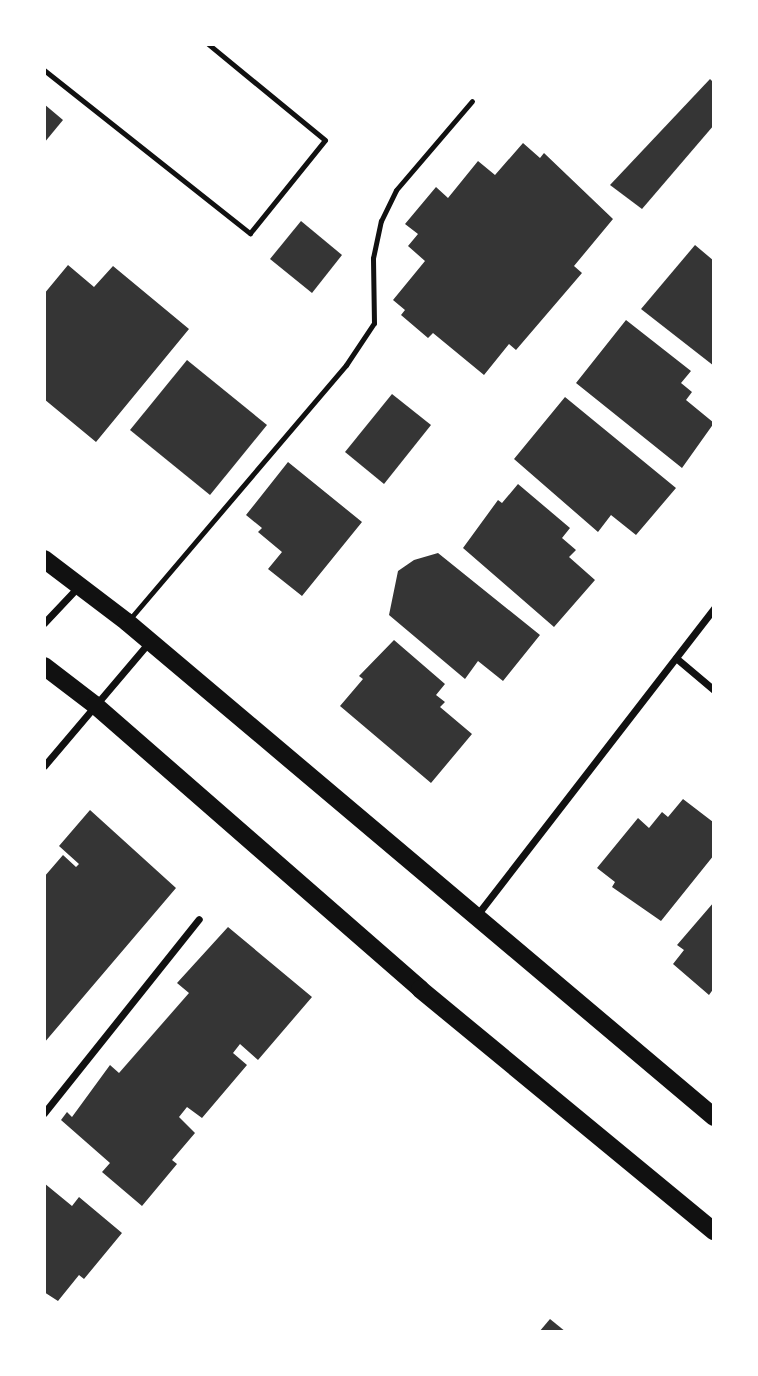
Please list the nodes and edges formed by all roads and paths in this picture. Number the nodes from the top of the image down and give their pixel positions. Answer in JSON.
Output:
{"nodes":[{"id":1,"x":208,"y":44,"type":"edge"},
{"id":2,"x":44,"y":70,"type":"edge"},
{"id":3,"x":472,"y":101,"type":"dead end"},
{"id":4,"x":44,"y":559,"type":"edge"},
{"id":5,"x":78,"y":587,"type":"junction"},
{"id":6,"x":714,"y":608,"type":"edge"},
{"id":7,"x":127,"y":622,"type":"junction"},
{"id":8,"x":44,"y":623,"type":"edge"},
{"id":9,"x":149,"y":642,"type":"junction"},
{"id":10,"x":676,"y":658,"type":"junction"},
{"id":11,"x":44,"y":666,"type":"edge"},
{"id":12,"x":714,"y":691,"type":"edge"},
{"id":13,"x":95,"y":705,"type":"junction"},
{"id":14,"x":44,"y":766,"type":"edge"},
{"id":15,"x":477,"y":915,"type":"junction"},
{"id":16,"x":199,"y":919,"type":"dead end"},
{"id":17,"x":44,"y":1113,"type":"edge"},
{"id":18,"x":714,"y":1117,"type":"edge"},
{"id":19,"x":714,"y":1231,"type":"edge"}],
"edges":[{"from":1,"to":2,"type":"lane"},
{"from":3,"to":7,"type":"lane"},
{"from":4,"to":5,"type":"main road"},
{"from":5,"to":7,"type":"main road"},
{"from":5,"to":8,"type":"street"},
{"from":6,"to":10,"type":"street"},
{"from":7,"to":9,"type":"main road"},
{"from":9,"to":13,"type":"street"},
{"from":9,"to":15,"type":"main road"},
{"from":10,"to":12,"type":"street"},
{"from":10,"to":15,"type":"street"},
{"from":11,"to":13,"type":"main road"},
{"from":13,"to":14,"type":"street"},
{"from":13,"to":19,"type":"main road"},
{"from":15,"to":18,"type":"main road"},
{"from":16,"to":17,"type":"street"}]}
